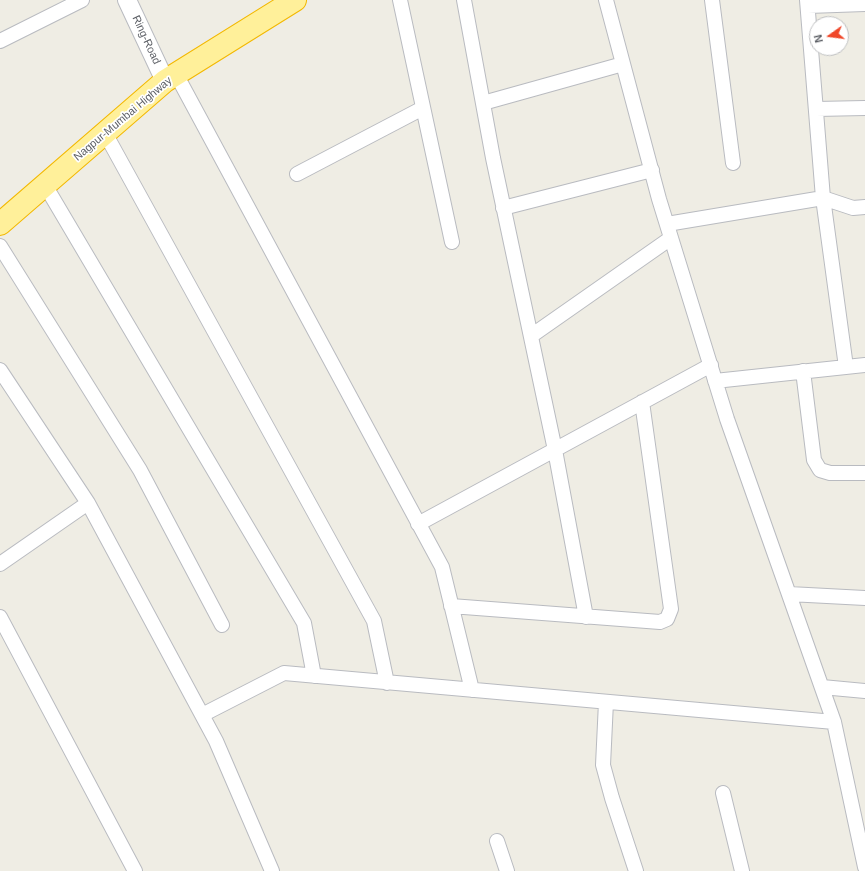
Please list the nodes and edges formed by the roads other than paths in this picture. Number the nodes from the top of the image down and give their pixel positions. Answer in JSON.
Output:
{"nodes":[{"id":1,"x":82,"y":0,"type":"edge"},
{"id":2,"x":127,"y":0,"type":"edge"},
{"id":3,"x":295,"y":0,"type":"edge"},
{"id":4,"x":400,"y":0,"type":"edge"},
{"id":5,"x":464,"y":0,"type":"edge"},
{"id":6,"x":606,"y":0,"type":"edge"},
{"id":7,"x":712,"y":0,"type":"edge"},
{"id":8,"x":808,"y":3,"type":"edge"},
{"id":9,"x":865,"y":4,"type":"edge"},
{"id":10,"x":0,"y":41,"type":"edge"},
{"id":11,"x":623,"y":64,"type":"junction"},
{"id":12,"x":170,"y":78,"type":"junction"},
{"id":13,"x":483,"y":104,"type":"junction"},
{"id":14,"x":423,"y":108,"type":"junction"},
{"id":15,"x":865,"y":108,"type":"edge"},
{"id":16,"x":816,"y":109,"type":"junction"},
{"id":17,"x":105,"y":133,"type":"junction"},
{"id":18,"x":733,"y":163,"type":"dead end"},
{"id":19,"x":652,"y":170,"type":"junction"},
{"id":20,"x":296,"y":174,"type":"dead end"},
{"id":21,"x":45,"y":185,"type":"junction"},
{"id":22,"x":823,"y":198,"type":"junction"},
{"id":23,"x":865,"y":207,"type":"edge"},
{"id":24,"x":503,"y":208,"type":"junction"},
{"id":25,"x":0,"y":224,"type":"edge"},
{"id":26,"x":667,"y":224,"type":"junction"},
{"id":27,"x":671,"y":238,"type":"junction"},
{"id":28,"x":452,"y":242,"type":"dead end"},
{"id":29,"x":0,"y":246,"type":"edge"},
{"id":30,"x":531,"y":336,"type":"junction"},
{"id":31,"x":710,"y":365,"type":"junction"},
{"id":32,"x":865,"y":365,"type":"edge"},
{"id":33,"x":846,"y":366,"type":"junction"},
{"id":34,"x":0,"y":370,"type":"edge"},
{"id":35,"x":803,"y":371,"type":"junction"},
{"id":36,"x":715,"y":381,"type":"junction"},
{"id":37,"x":642,"y":402,"type":"junction"},
{"id":38,"x":555,"y":450,"type":"junction"},
{"id":39,"x":865,"y":473,"type":"edge"},
{"id":40,"x":88,"y":503,"type":"junction"},
{"id":41,"x":418,"y":524,"type":"junction"},
{"id":42,"x":0,"y":564,"type":"edge"},
{"id":43,"x":789,"y":594,"type":"junction"},
{"id":44,"x":865,"y":598,"type":"edge"},
{"id":45,"x":451,"y":606,"type":"junction"},
{"id":46,"x":586,"y":616,"type":"junction"},
{"id":47,"x":0,"y":617,"type":"edge"},
{"id":48,"x":222,"y":626,"type":"dead end"},
{"id":49,"x":314,"y":676,"type":"junction"},
{"id":50,"x":387,"y":683,"type":"junction"},
{"id":51,"x":822,"y":687,"type":"junction"},
{"id":52,"x":472,"y":690,"type":"junction"},
{"id":53,"x":865,"y":691,"type":"edge"},
{"id":54,"x":606,"y":702,"type":"junction"},
{"id":55,"x":202,"y":715,"type":"junction"},
{"id":56,"x":834,"y":722,"type":"junction"},
{"id":57,"x":723,"y":793,"type":"dead end"},
{"id":58,"x":497,"y":841,"type":"dead end"},
{"id":59,"x":865,"y":867,"type":"edge"},
{"id":60,"x":136,"y":871,"type":"edge"},
{"id":61,"x":272,"y":871,"type":"edge"},
{"id":62,"x":507,"y":871,"type":"edge"},
{"id":63,"x":636,"y":871,"type":"edge"},
{"id":64,"x":742,"y":871,"type":"edge"}],
"edges":[{"from":1,"to":10,"type":"street"},
{"from":2,"to":12,"type":"street","name":"Ring-Road"},
{"from":3,"to":12,"type":"highway","name":"Nagpur-Mumbai Highway"},
{"from":4,"to":14,"type":"street"},
{"from":5,"to":13,"type":"street"},
{"from":6,"to":11,"type":"street"},
{"from":7,"to":18,"type":"street"},
{"from":8,"to":9,"type":"street"},
{"from":8,"to":16,"type":"street"},
{"from":11,"to":13,"type":"street"},
{"from":11,"to":19,"type":"street"},
{"from":12,"to":17,"type":"highway","name":"Nagpur-Mumbai Highway"},
{"from":12,"to":41,"type":"street"},
{"from":13,"to":24,"type":"street"},
{"from":14,"to":20,"type":"street"},
{"from":14,"to":28,"type":"street"},
{"from":15,"to":16,"type":"street"},
{"from":16,"to":22,"type":"street"},
{"from":17,"to":21,"type":"highway","name":"Nagpur-Mumbai Highway"},
{"from":17,"to":50,"type":"street"},
{"from":19,"to":24,"type":"street"},
{"from":19,"to":26,"type":"street"},
{"from":21,"to":25,"type":"highway","name":"Nagpur-Mumbai Highway"},
{"from":21,"to":49,"type":"street"},
{"from":22,"to":23,"type":"street"},
{"from":22,"to":26,"type":"street"},
{"from":22,"to":33,"type":"street"},
{"from":24,"to":30,"type":"street"},
{"from":26,"to":27,"type":"street"},
{"from":27,"to":30,"type":"street"},
{"from":27,"to":31,"type":"street"},
{"from":29,"to":48,"type":"street"},
{"from":30,"to":38,"type":"street"},
{"from":31,"to":36,"type":"street"},
{"from":31,"to":37,"type":"street"},
{"from":32,"to":33,"type":"street"},
{"from":33,"to":35,"type":"street"},
{"from":34,"to":40,"type":"street"},
{"from":35,"to":36,"type":"street"},
{"from":35,"to":39,"type":"street"},
{"from":36,"to":43,"type":"street"},
{"from":37,"to":38,"type":"street"},
{"from":37,"to":46,"type":"street"},
{"from":38,"to":41,"type":"street"},
{"from":38,"to":46,"type":"street"},
{"from":40,"to":42,"type":"street"},
{"from":40,"to":55,"type":"street"},
{"from":41,"to":45,"type":"street"},
{"from":43,"to":44,"type":"street"},
{"from":43,"to":51,"type":"street"},
{"from":45,"to":46,"type":"street"},
{"from":45,"to":52,"type":"street"},
{"from":47,"to":60,"type":"street"},
{"from":49,"to":50,"type":"street"},
{"from":49,"to":55,"type":"street"},
{"from":50,"to":52,"type":"street"},
{"from":51,"to":53,"type":"street"},
{"from":51,"to":56,"type":"street"},
{"from":52,"to":54,"type":"street"},
{"from":54,"to":56,"type":"street"},
{"from":54,"to":63,"type":"street"},
{"from":55,"to":61,"type":"street"},
{"from":56,"to":59,"type":"street"},
{"from":57,"to":64,"type":"street"},
{"from":58,"to":62,"type":"street"}]}
